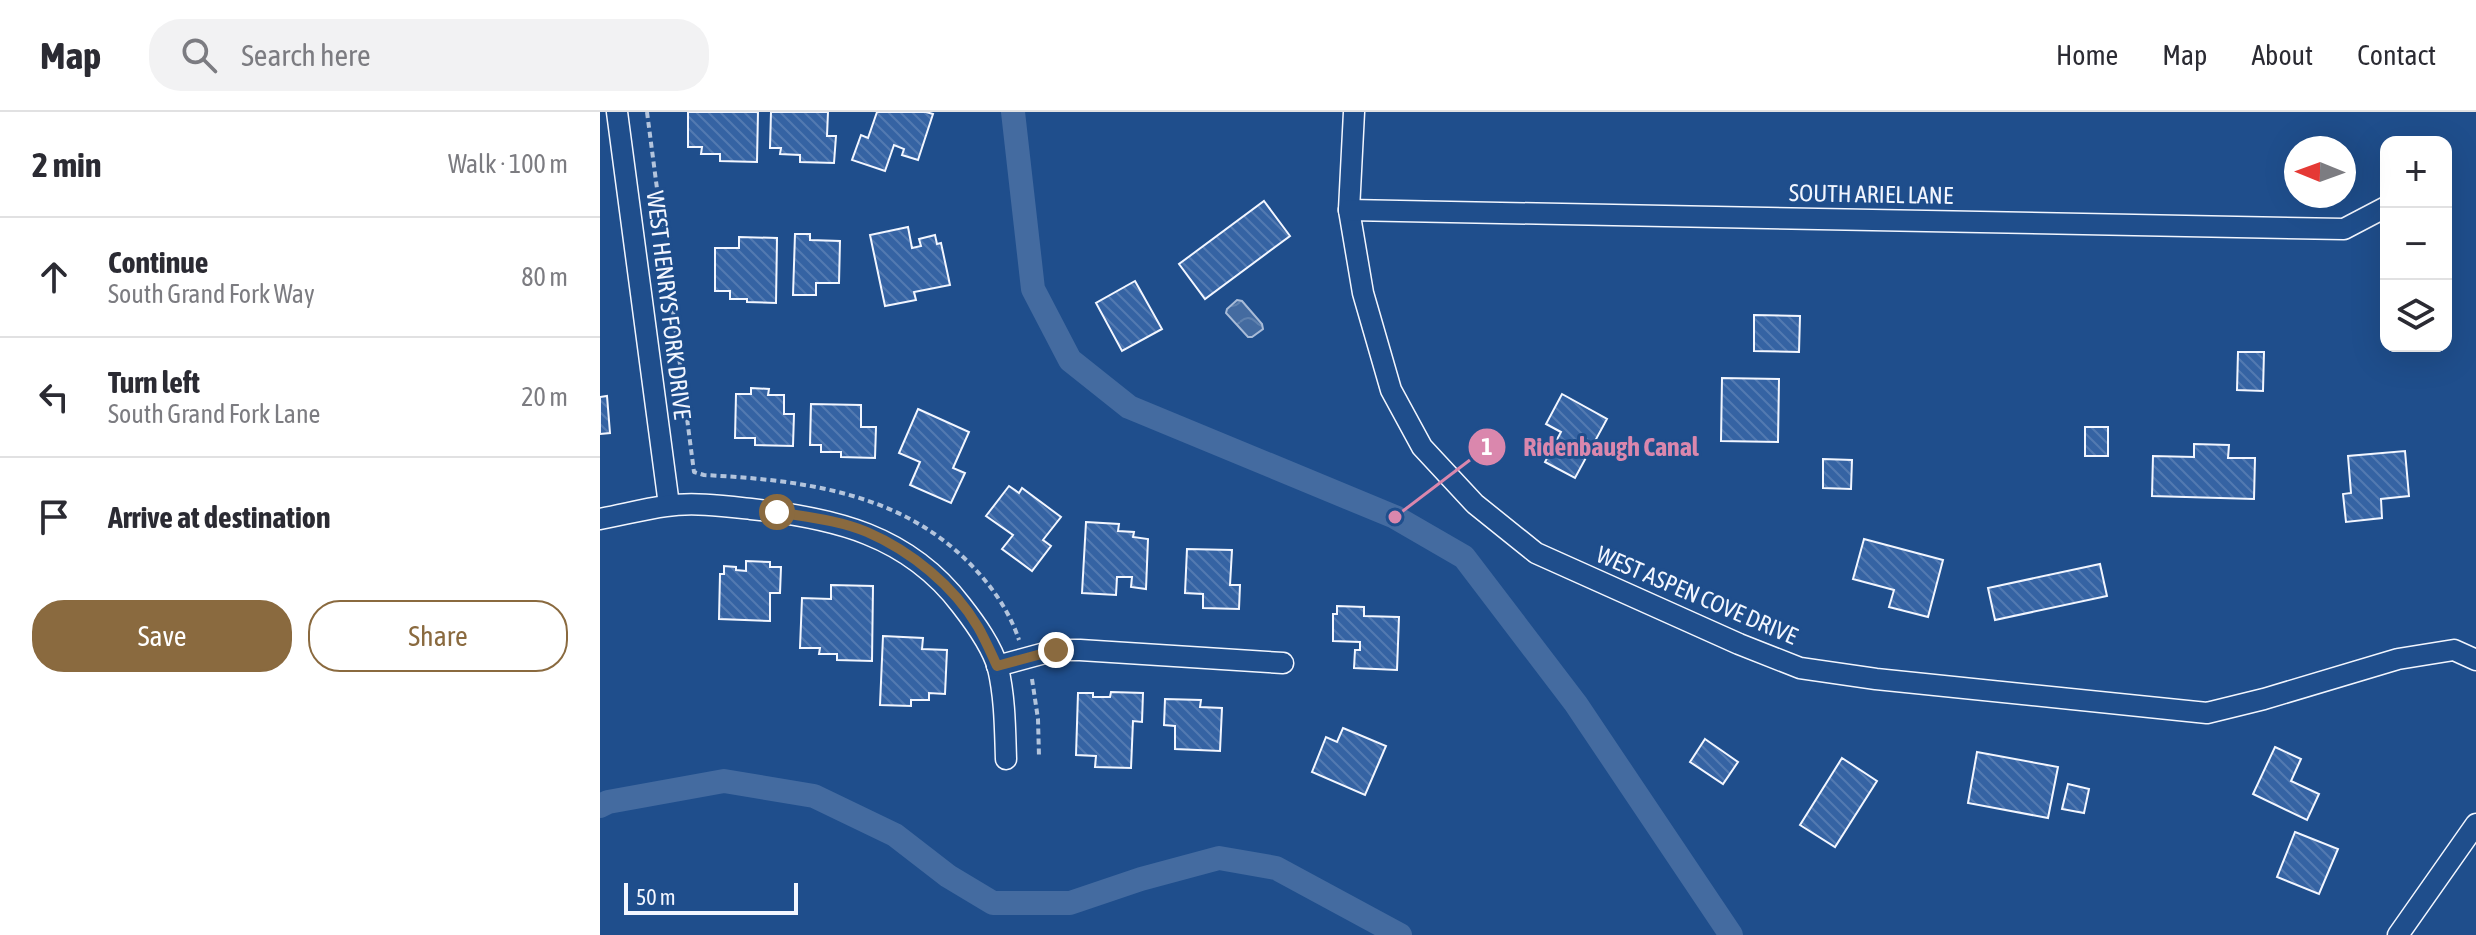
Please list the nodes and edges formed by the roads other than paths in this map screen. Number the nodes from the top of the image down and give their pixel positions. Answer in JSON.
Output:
{"nodes":[{"id":1,"x":617,"y":112,"type":"edge"},
{"id":2,"x":1354,"y":112,"type":"edge"},
{"id":3,"x":2384,"y":208,"type":"edge"},
{"id":4,"x":1349,"y":210,"type":"junction"},
{"id":5,"x":669,"y":505,"type":"junction"},
{"id":6,"x":600,"y":519,"type":"edge"},
{"id":7,"x":2476,"y":660,"type":"edge"},
{"id":8,"x":1283,"y":663,"type":"dead end"},
{"id":9,"x":997,"y":666,"type":"junction"},
{"id":10,"x":1006,"y":759,"type":"dead end"},
{"id":11,"x":2476,"y":824,"type":"edge"},
{"id":12,"x":2398,"y":935,"type":"edge"}],
"edges":[{"from":1,"to":5,"type":"street","name":"WEST HENRYS FORK DRIVE"},
{"from":2,"to":4,"type":"street","name":"WEST ASPEN COVE DRIVE"},
{"from":3,"to":4,"type":"street","name":"SOUTH ARIEL LANE"},
{"from":4,"to":7,"type":"street","name":"WEST ASPEN COVE DRIVE"},
{"from":5,"to":6,"type":"street"},
{"from":5,"to":9,"type":"street"},
{"from":8,"to":9,"type":"street"},
{"from":9,"to":10,"type":"street"},
{"from":11,"to":12,"type":"street"}]}
